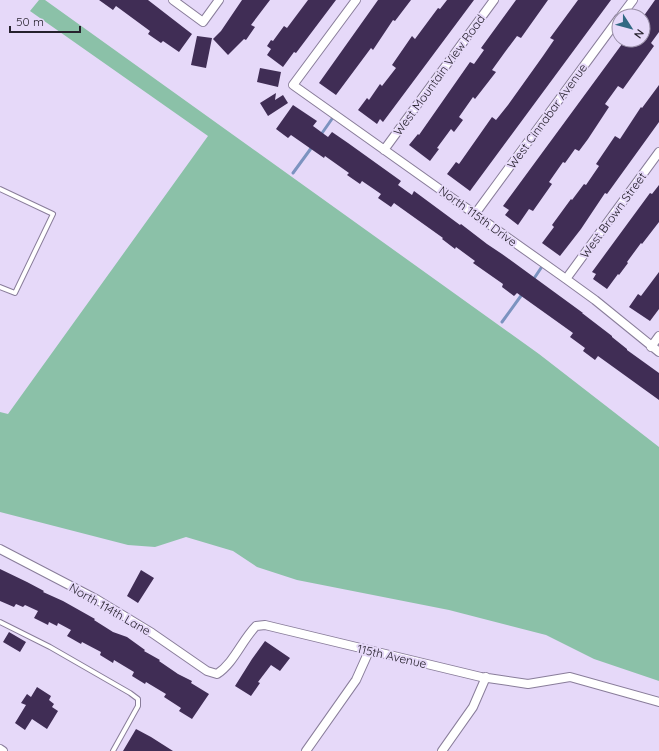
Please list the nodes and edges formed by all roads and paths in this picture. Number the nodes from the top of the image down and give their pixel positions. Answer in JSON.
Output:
{"nodes":[{"id":1,"x":173,"y":0,"type":"edge"},
{"id":2,"x":219,"y":0,"type":"edge"},
{"id":3,"x":356,"y":0,"type":"edge"},
{"id":4,"x":494,"y":0,"type":"edge"},
{"id":5,"x":633,"y":0,"type":"edge"},
{"id":6,"x":627,"y":8,"type":"edge"},
{"id":7,"x":611,"y":29,"type":"edge"},
{"id":8,"x":384,"y":150,"type":"junction"},
{"id":9,"x":659,"y":152,"type":"edge"},
{"id":10,"x":0,"y":189,"type":"edge"},
{"id":11,"x":475,"y":214,"type":"junction"},
{"id":12,"x":566,"y":279,"type":"junction"},
{"id":13,"x":0,"y":287,"type":"edge"},
{"id":14,"x":659,"y":336,"type":"edge"},
{"id":15,"x":651,"y":347,"type":"junction"},
{"id":16,"x":659,"y":352,"type":"edge"},
{"id":17,"x":0,"y":549,"type":"edge"},
{"id":18,"x":0,"y":622,"type":"edge"},
{"id":19,"x":256,"y":626,"type":"joint"},
{"id":20,"x":369,"y":651,"type":"junction"},
{"id":21,"x":486,"y":677,"type":"junction"},
{"id":22,"x":659,"y":702,"type":"edge"},
{"id":23,"x":0,"y":749,"type":"edge"},
{"id":24,"x":3,"y":751,"type":"edge"},
{"id":25,"x":113,"y":751,"type":"edge"},
{"id":26,"x":306,"y":751,"type":"edge"},
{"id":27,"x":442,"y":751,"type":"edge"}],
"edges":[{"from":1,"to":2,"type":"street"},
{"from":3,"to":8,"type":"street","name":"North 115th Drive"},
{"from":4,"to":8,"type":"street","name":"West Mountain View Road"},
{"from":5,"to":6,"type":"street","name":"West Cinnabar Avenue"},
{"from":7,"to":11,"type":"street","name":"West Cinnabar Avenue"},
{"from":8,"to":11,"type":"street","name":"North 115th Drive"},
{"from":9,"to":12,"type":"street","name":"West Brown Street"},
{"from":10,"to":13,"type":"lane"},
{"from":11,"to":12,"type":"street","name":"North 115th Drive"},
{"from":12,"to":15,"type":"street","name":"North 115th Drive"},
{"from":14,"to":15,"type":"street"},
{"from":15,"to":16,"type":"street","name":"North 115th Drive"},
{"from":17,"to":19,"type":"street","name":"North 114th Lane"},
{"from":18,"to":25,"type":"lane"},
{"from":19,"to":20,"type":"street","name":"115th Avenue"},
{"from":20,"to":21,"type":"street","name":"115th Avenue"},
{"from":20,"to":26,"type":"street"},
{"from":21,"to":22,"type":"street","name":"115th Avenue"},
{"from":21,"to":27,"type":"street"},
{"from":23,"to":24,"type":"street"}]}
